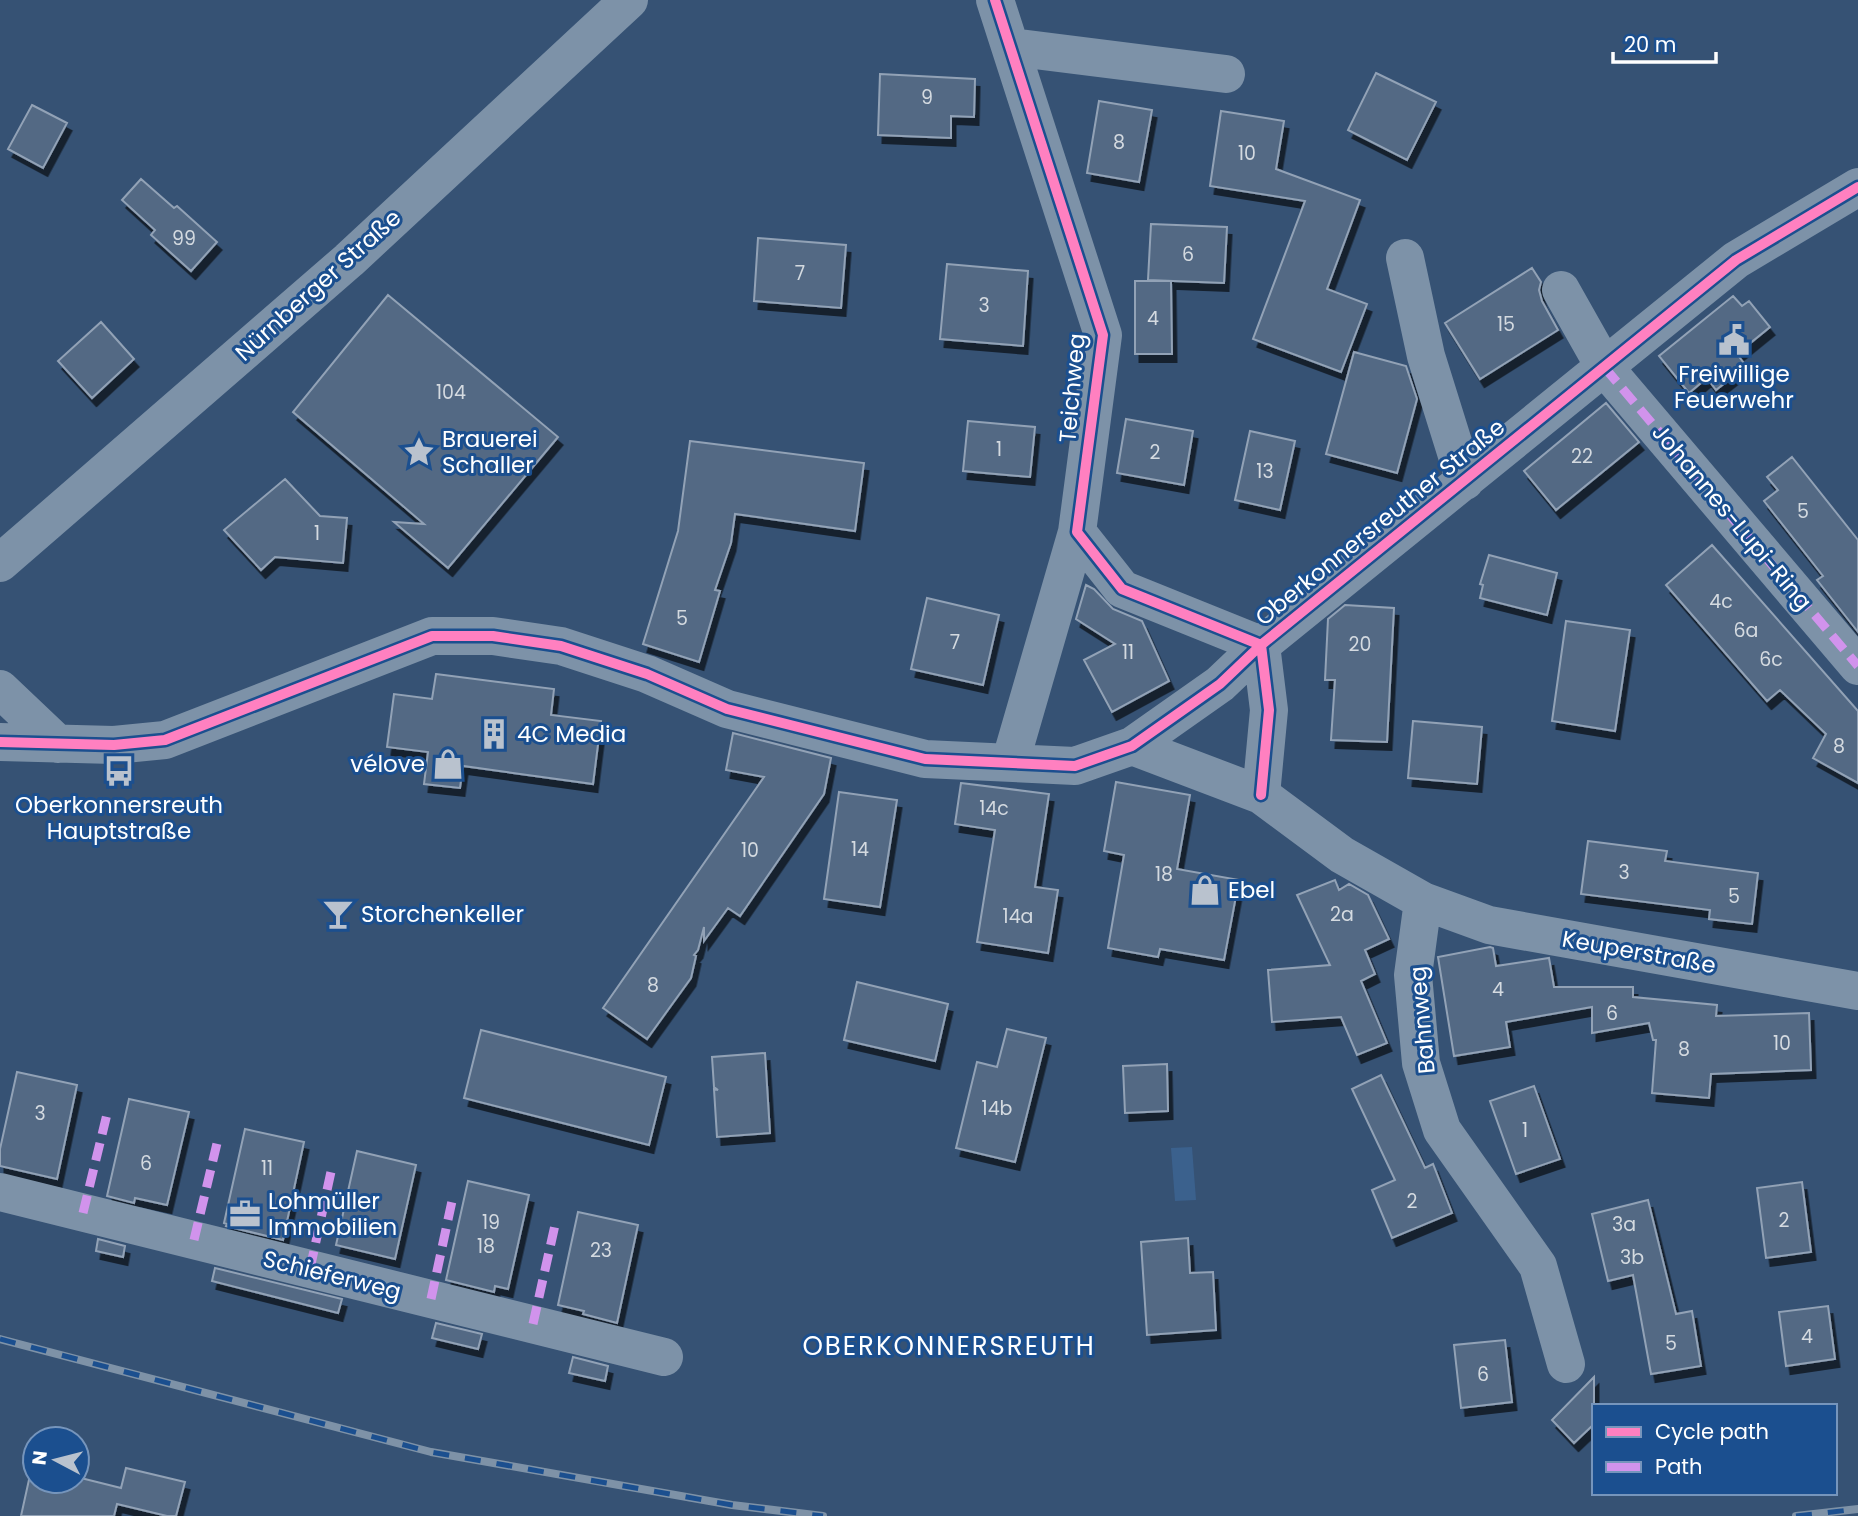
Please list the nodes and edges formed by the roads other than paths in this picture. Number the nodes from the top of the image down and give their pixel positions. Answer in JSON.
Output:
{"nodes":[{"id":1,"x":629,"y":0,"type":"edge"},
{"id":2,"x":995,"y":0,"type":"edge"},
{"id":3,"x":1010,"y":47,"type":"junction"},
{"id":4,"x":1226,"y":74,"type":"dead end"},
{"id":5,"x":1858,"y":187,"type":"edge"},
{"id":6,"x":1405,"y":258,"type":"dead end"},
{"id":7,"x":1561,"y":290,"type":"dead end"},
{"id":8,"x":1605,"y":368,"type":"junction"},
{"id":9,"x":1465,"y":481,"type":"junction"},
{"id":10,"x":1077,"y":532,"type":"junction"},
{"id":11,"x":0,"y":563,"type":"edge"},
{"id":12,"x":1261,"y":645,"type":"junction"},
{"id":13,"x":1858,"y":666,"type":"edge"},
{"id":14,"x":0,"y":690,"type":"edge"},
{"id":15,"x":0,"y":741,"type":"edge"},
{"id":16,"x":58,"y":744,"type":"junction"},
{"id":17,"x":1132,"y":746,"type":"junction"},
{"id":18,"x":1010,"y":763,"type":"junction"},
{"id":19,"x":1261,"y":795,"type":"junction"},
{"id":20,"x":1423,"y":901,"type":"junction"},
{"id":21,"x":1858,"y":993,"type":"edge"},
{"id":22,"x":0,"y":1192,"type":"edge"},
{"id":23,"x":663,"y":1357,"type":"dead end"},
{"id":24,"x":1566,"y":1364,"type":"dead end"}],
"edges":[{"from":1,"to":11,"type":"street","name":"Nürnberger Straße"},
{"from":2,"to":3,"type":"street","name":"Teichweg"},
{"from":3,"to":4,"type":"street"},
{"from":3,"to":10,"type":"street","name":"Teichweg"},
{"from":5,"to":8,"type":"street","name":"Oberkonnersreuther Straße"},
{"from":6,"to":9,"type":"street"},
{"from":7,"to":8,"type":"street","name":"Johannes-Lupi-Ring"},
{"from":8,"to":9,"type":"street","name":"Oberkonnersreuther Straße"},
{"from":8,"to":13,"type":"street","name":"Johannes-Lupi-Ring"},
{"from":9,"to":12,"type":"street","name":"Oberkonnersreuther Straße"},
{"from":10,"to":12,"type":"street"},
{"from":10,"to":18,"type":"street","name":"Teichweg"},
{"from":12,"to":17,"type":"street","name":"Oberkonnersreuther Straße"},
{"from":12,"to":19,"type":"street"},
{"from":14,"to":16,"type":"street"},
{"from":15,"to":16,"type":"street","name":"Oberkonnersreuther Straße"},
{"from":16,"to":18,"type":"street","name":"Oberkonnersreuther Straße"},
{"from":17,"to":18,"type":"street","name":"Oberkonnersreuther Straße"},
{"from":17,"to":19,"type":"street"},
{"from":19,"to":20,"type":"street"},
{"from":20,"to":21,"type":"street","name":"Keuperstraße"},
{"from":20,"to":24,"type":"street","name":"Bahnweg"},
{"from":22,"to":23,"type":"street","name":"Schieferweg"}]}
